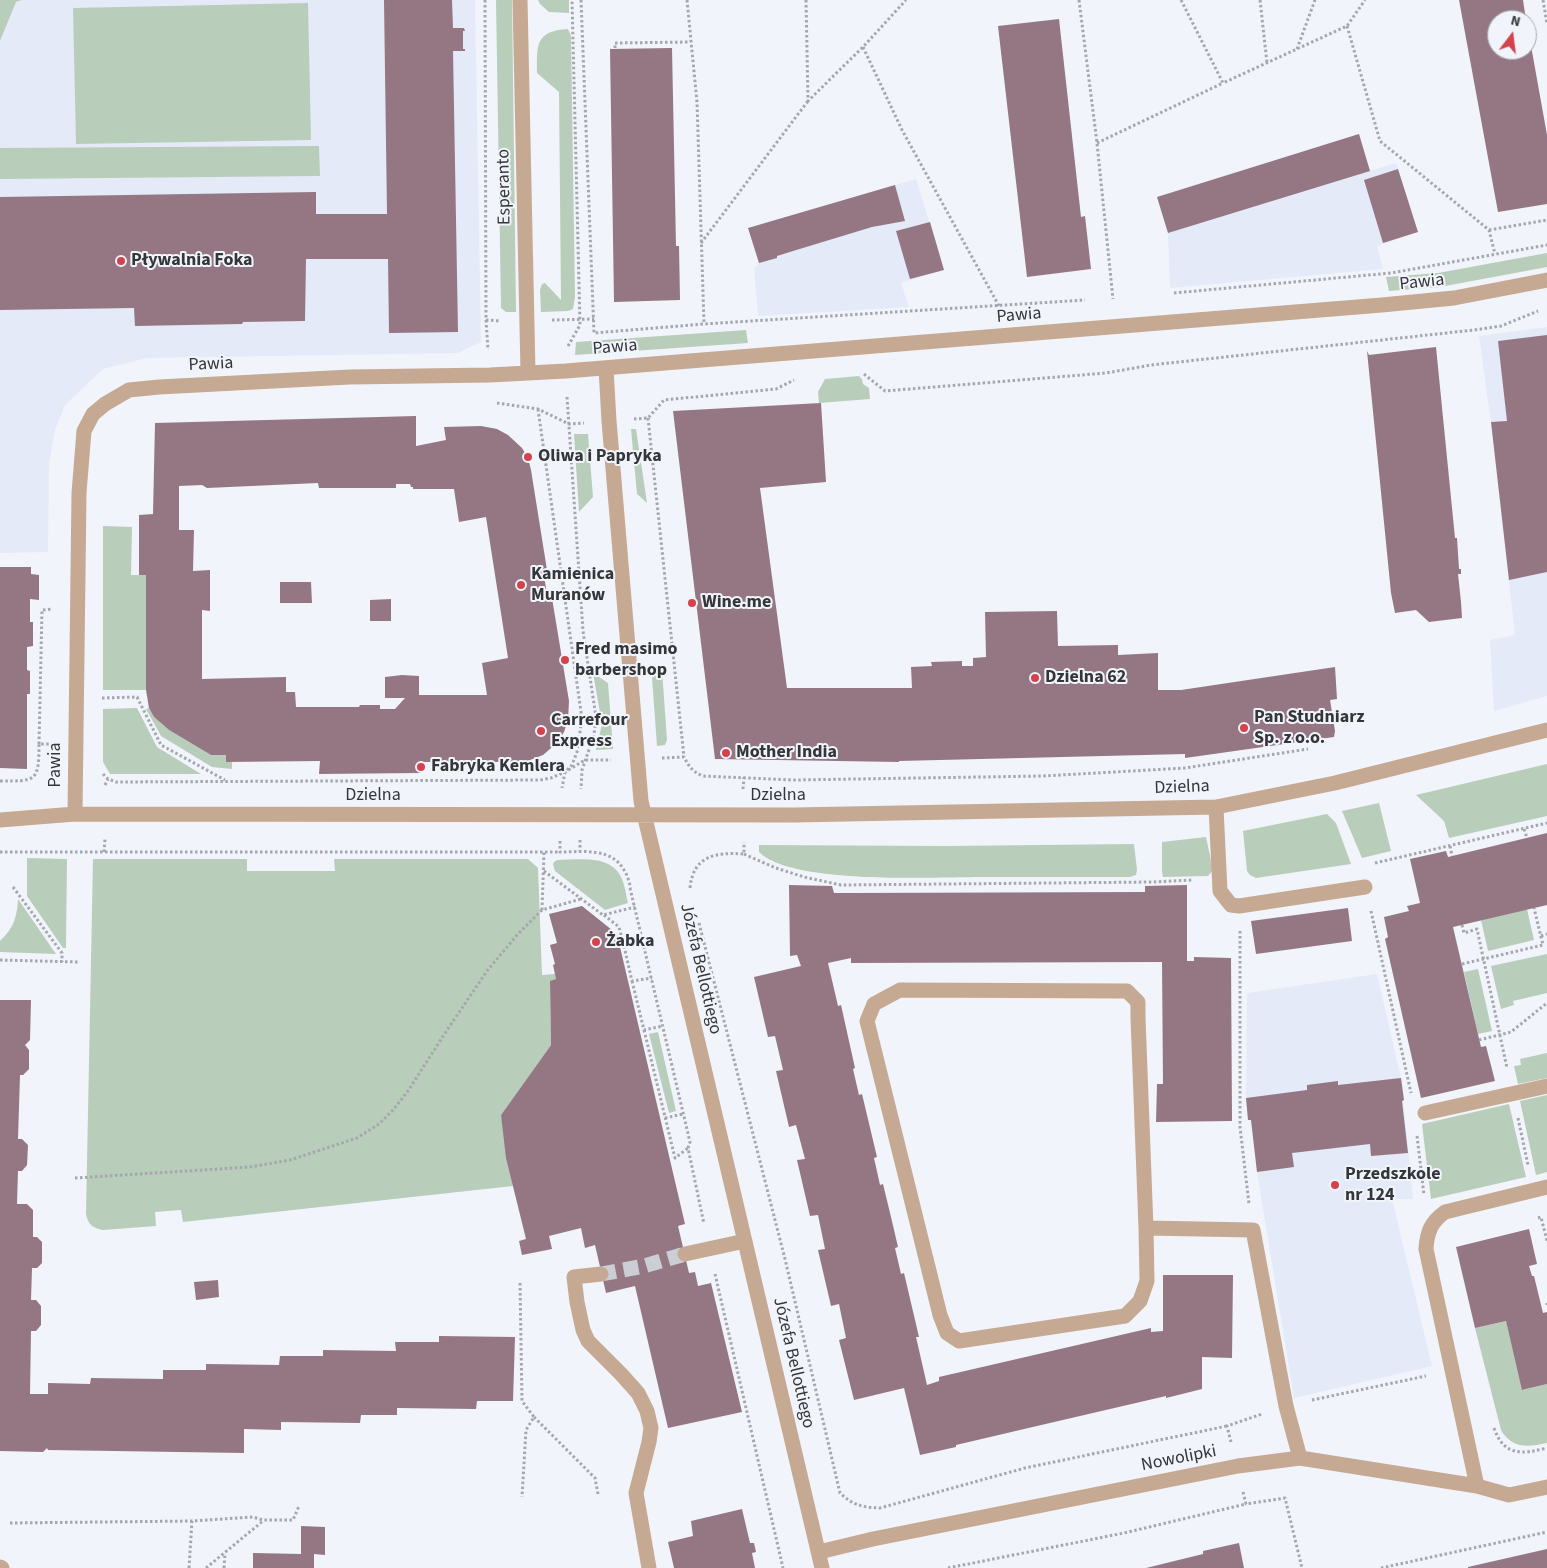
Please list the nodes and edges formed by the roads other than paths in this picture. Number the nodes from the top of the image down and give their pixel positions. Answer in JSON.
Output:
{"nodes":[{"id":1,"x":520,"y":0,"type":"edge"},
{"id":2,"x":1547,"y":280,"type":"edge"},
{"id":3,"x":606,"y":368,"type":"junction"},
{"id":4,"x":528,"y":372,"type":"junction"},
{"id":5,"x":1547,"y":730,"type":"edge"},
{"id":6,"x":1216,"y":806,"type":"junction"},
{"id":7,"x":75,"y":814,"type":"junction"},
{"id":8,"x":643,"y":815,"type":"junction"},
{"id":9,"x":0,"y":820,"type":"edge"},
{"id":10,"x":1365,"y":887,"type":"dead end"},
{"id":11,"x":1547,"y":1086,"type":"edge"},
{"id":12,"x":1424,"y":1113,"type":"dead end"},
{"id":13,"x":1547,"y":1187,"type":"edge"},
{"id":14,"x":1146,"y":1228,"type":"junction"},
{"id":15,"x":745,"y":1240,"type":"junction"},
{"id":16,"x":685,"y":1254,"type":"tunnel mouth"},
{"id":17,"x":601,"y":1274,"type":"tunnel mouth"},
{"id":18,"x":1300,"y":1458,"type":"junction"},
{"id":19,"x":1478,"y":1486,"type":"junction"},
{"id":20,"x":1547,"y":1486,"type":"edge"},
{"id":21,"x":819,"y":1552,"type":"junction"},
{"id":22,"x":649,"y":1568,"type":"edge"},
{"id":23,"x":822,"y":1568,"type":"edge"}],
"edges":[{"from":1,"to":4,"type":"street","name":"Esperanto"},
{"from":2,"to":3,"type":"street","name":"Pawia"},
{"from":3,"to":4,"type":"street","name":"Pawia"},
{"from":3,"to":8,"type":"street","name":"Józefa Bellottiego"},
{"from":4,"to":7,"type":"street","name":"Pawia"},
{"from":5,"to":6,"type":"street","name":"Dzielna"},
{"from":6,"to":8,"type":"street","name":"Dzielna"},
{"from":6,"to":10,"type":"street"},
{"from":7,"to":8,"type":"street","name":"Dzielna"},
{"from":7,"to":9,"type":"street","name":"Dzielna"},
{"from":8,"to":15,"type":"street","name":"Józefa Bellottiego"},
{"from":11,"to":12,"type":"street"},
{"from":13,"to":19,"type":"street"},
{"from":14,"to":14,"type":"street"},
{"from":14,"to":18,"type":"street"},
{"from":15,"to":16,"type":"street"},
{"from":15,"to":21,"type":"street","name":"Józefa Bellottiego"},
{"from":17,"to":22,"type":"street"},
{"from":18,"to":19,"type":"street","name":"Nowolipki"},
{"from":18,"to":21,"type":"street","name":"Nowolipki"},
{"from":19,"to":20,"type":"street","name":"Nowolipki"},
{"from":21,"to":23,"type":"street","name":"Józefa Bellottiego"}]}
